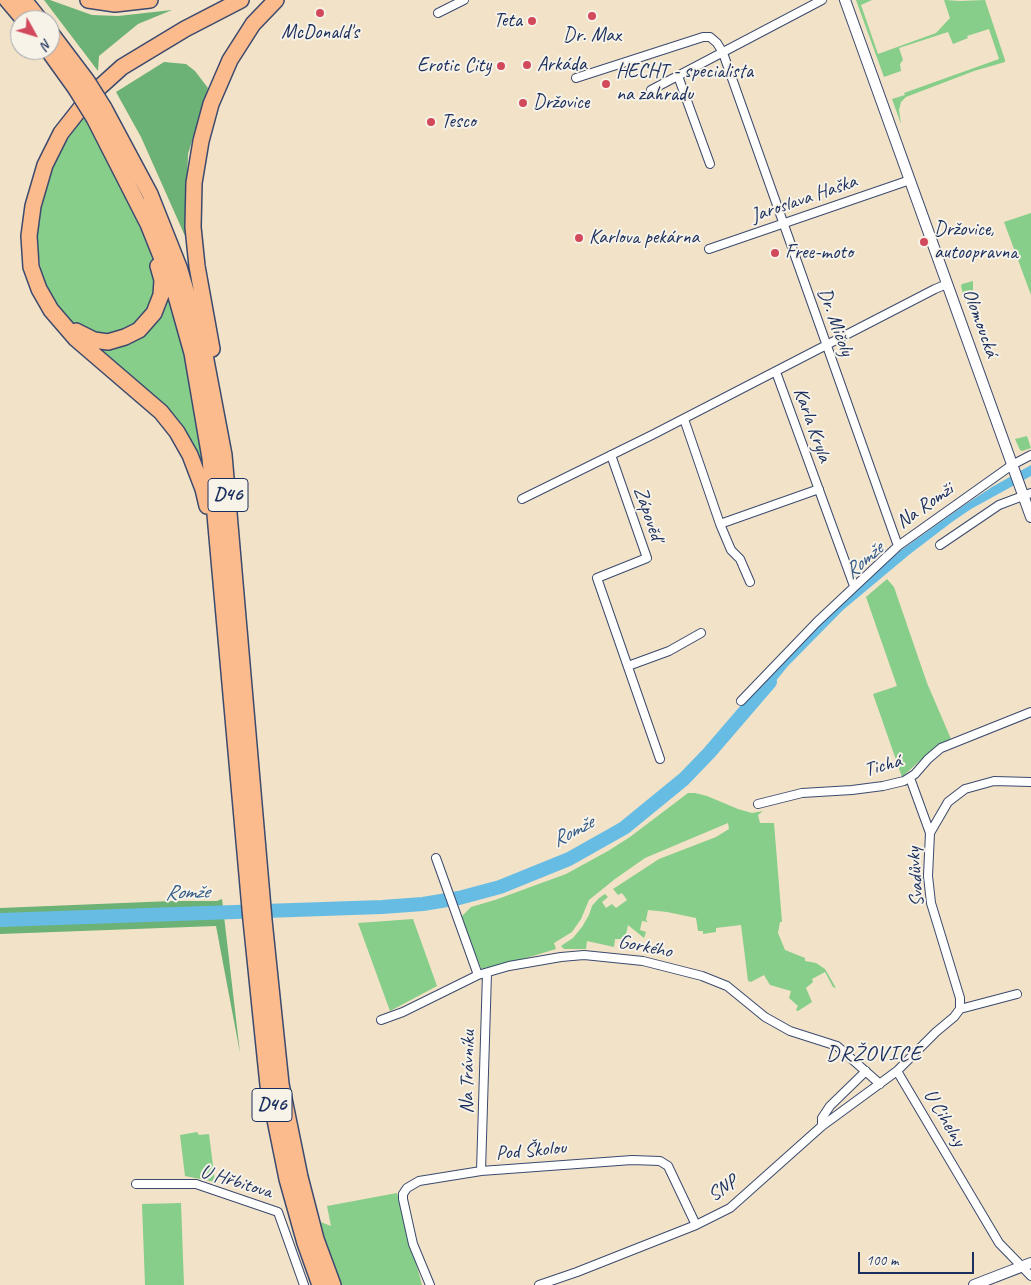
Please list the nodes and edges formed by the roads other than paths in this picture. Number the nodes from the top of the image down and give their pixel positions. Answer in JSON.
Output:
{"nodes":[{"id":1,"x":6,"y":0,"type":"edge"},
{"id":2,"x":24,"y":0,"type":"edge"},
{"id":3,"x":88,"y":0,"type":"edge"},
{"id":4,"x":150,"y":0,"type":"edge"},
{"id":5,"x":241,"y":0,"type":"edge"},
{"id":6,"x":276,"y":0,"type":"edge"},
{"id":7,"x":464,"y":0,"type":"edge"},
{"id":8,"x":822,"y":0,"type":"edge"},
{"id":9,"x":845,"y":0,"type":"edge"},
{"id":10,"x":15,"y":10,"type":"edge"},
{"id":11,"x":32,"y":10,"type":"edge"},
{"id":12,"x":438,"y":13,"type":"dead end"},
{"id":13,"x":60,"y":49,"type":"edge"},
{"id":14,"x":723,"y":53,"type":"junction"},
{"id":15,"x":57,"y":60,"type":"edge"},
{"id":16,"x":678,"y":76,"type":"junction"},
{"id":17,"x":576,"y":78,"type":"dead end"},
{"id":18,"x":81,"y":85,"type":"junction"},
{"id":19,"x":651,"y":90,"type":"dead end"},
{"id":20,"x":99,"y":113,"type":"junction"},
{"id":21,"x":710,"y":164,"type":"dead end"},
{"id":22,"x":910,"y":180,"type":"junction"},
{"id":23,"x":782,"y":223,"type":"junction"},
{"id":24,"x":148,"y":224,"type":"junction"},
{"id":25,"x":708,"y":250,"type":"dead end"},
{"id":26,"x":947,"y":284,"type":"junction"},
{"id":27,"x":51,"y":310,"type":"junction"},
{"id":28,"x":826,"y":346,"type":"junction"},
{"id":29,"x":776,"y":372,"type":"junction"},
{"id":30,"x":684,"y":419,"type":"junction"},
{"id":31,"x":224,"y":455,"type":"junction"},
{"id":32,"x":611,"y":455,"type":"junction"},
{"id":33,"x":1031,"y":455,"type":"edge"},
{"id":34,"x":1012,"y":465,"type":"junction"},
{"id":35,"x":819,"y":489,"type":"junction"},
{"id":36,"x":1025,"y":493,"type":"edge"},
{"id":37,"x":522,"y":499,"type":"dead end"},
{"id":38,"x":1031,"y":518,"type":"edge"},
{"id":39,"x":720,"y":524,"type":"junction"},
{"id":40,"x":940,"y":545,"type":"dead end"},
{"id":41,"x":898,"y":546,"type":"junction"},
{"id":42,"x":220,"y":571,"type":"junction"},
{"id":43,"x":750,"y":582,"type":"dead end"},
{"id":44,"x":854,"y":586,"type":"junction"},
{"id":45,"x":701,"y":633,"type":"dead end"},
{"id":46,"x":628,"y":666,"type":"junction"},
{"id":47,"x":741,"y":701,"type":"dead end"},
{"id":48,"x":1031,"y":712,"type":"edge"},
{"id":49,"x":660,"y":759,"type":"dead end"},
{"id":50,"x":910,"y":778,"type":"junction"},
{"id":51,"x":1031,"y":782,"type":"edge"},
{"id":52,"x":758,"y":804,"type":"dead end"},
{"id":53,"x":930,"y":833,"type":"junction"},
{"id":54,"x":436,"y":858,"type":"dead end"},
{"id":55,"x":256,"y":903,"type":"junction"},
{"id":56,"x":257,"y":920,"type":"junction"},
{"id":57,"x":487,"y":973,"type":"junction"},
{"id":58,"x":478,"y":975,"type":"junction"},
{"id":59,"x":1017,"y":994,"type":"dead end"},
{"id":60,"x":960,"y":1009,"type":"junction"},
{"id":61,"x":381,"y":1020,"type":"dead end"},
{"id":62,"x":866,"y":1071,"type":"junction"},
{"id":63,"x":897,"y":1071,"type":"junction"},
{"id":64,"x":880,"y":1084,"type":"junction"},
{"id":65,"x":822,"y":1126,"type":"junction"},
{"id":66,"x":481,"y":1171,"type":"junction"},
{"id":67,"x":136,"y":1184,"type":"dead end"},
{"id":68,"x":696,"y":1224,"type":"junction"},
{"id":69,"x":1026,"y":1265,"type":"edge"},
{"id":70,"x":1031,"y":1276,"type":"edge"},
{"id":71,"x":304,"y":1285,"type":"edge"},
{"id":72,"x":320,"y":1285,"type":"edge"},
{"id":73,"x":334,"y":1285,"type":"edge"},
{"id":74,"x":430,"y":1285,"type":"edge"},
{"id":75,"x":538,"y":1285,"type":"edge"},
{"id":76,"x":974,"y":1285,"type":"edge"}],
"edges":[{"from":1,"to":10,"type":"highway"},
{"from":2,"to":11,"type":"highway"},
{"from":3,"to":4,"type":"highway"},
{"from":5,"to":27,"type":"highway"},
{"from":6,"to":31,"type":"highway"},
{"from":7,"to":12,"type":"street"},
{"from":8,"to":14,"type":"street"},
{"from":9,"to":22,"type":"street","name":"Olomoucká"},
{"from":13,"to":18,"type":"highway","number":"D46"},
{"from":14,"to":16,"type":"street"},
{"from":14,"to":17,"type":"street"},
{"from":14,"to":23,"type":"street","name":"Dr. Mičoly"},
{"from":15,"to":18,"type":"highway","number":"D46"},
{"from":16,"to":19,"type":"street"},
{"from":16,"to":21,"type":"street"},
{"from":18,"to":20,"type":"highway","number":"D46","bridge":true},
{"from":20,"to":24,"type":"highway","number":"D46"},
{"from":20,"to":31,"type":"highway","number":"D46"},
{"from":22,"to":23,"type":"street","name":"Jaroslava Haška"},
{"from":22,"to":26,"type":"street","name":"Olomoucká"},
{"from":23,"to":25,"type":"street","name":"Jaroslava Haška"},
{"from":23,"to":28,"type":"street","name":"Dr. Mičoly"},
{"from":24,"to":27,"type":"highway"},
{"from":24,"to":42,"type":"highway","number":"D46"},
{"from":26,"to":28,"type":"street"},
{"from":26,"to":34,"type":"street","name":"Olomoucká"},
{"from":27,"to":42,"type":"highway"},
{"from":28,"to":29,"type":"street"},
{"from":28,"to":41,"type":"street","name":"Dr. Mičoly"},
{"from":29,"to":30,"type":"street"},
{"from":29,"to":35,"type":"street","name":"Karla Kryla"},
{"from":30,"to":32,"type":"street"},
{"from":30,"to":39,"type":"street"},
{"from":31,"to":55,"type":"highway","number":"D46"},
{"from":32,"to":37,"type":"street"},
{"from":32,"to":46,"type":"street","name":"Zápověď"},
{"from":33,"to":34,"type":"street","name":"Na Romži"},
{"from":34,"to":36,"type":"street","name":"Olomoucká"},
{"from":34,"to":41,"type":"street","name":"Na Romži"},
{"from":35,"to":39,"type":"street","name":"Karla Kryla"},
{"from":35,"to":44,"type":"street","name":"Karla Kryla"},
{"from":36,"to":38,"type":"street","name":"Olomoucká"},
{"from":36,"to":40,"type":"street","name":"Na Romži"},
{"from":39,"to":43,"type":"street"},
{"from":41,"to":44,"type":"street","name":"Na Romži"},
{"from":42,"to":55,"type":"highway","number":"D46"},
{"from":44,"to":47,"type":"street","name":"Na Romži"},
{"from":45,"to":46,"type":"street"},
{"from":46,"to":49,"type":"street","name":"Zápověď"},
{"from":48,"to":50,"type":"street","name":"Tichá"},
{"from":50,"to":52,"type":"street","name":"Tichá"},
{"from":50,"to":53,"type":"street"},
{"from":51,"to":53,"type":"street","name":"Svadůvky"},
{"from":53,"to":60,"type":"street","name":"Svadůvky"},
{"from":54,"to":58,"type":"street"},
{"from":55,"to":56,"type":"highway","number":"D46"},
{"from":56,"to":72,"type":"highway","number":"D46"},
{"from":56,"to":73,"type":"highway","number":"D46"},
{"from":57,"to":58,"type":"street","name":"Gorkého"},
{"from":57,"to":62,"type":"street","name":"Gorkého"},
{"from":57,"to":66,"type":"street","name":"Na Trávníku"},
{"from":58,"to":61,"type":"street","name":"Gorkého"},
{"from":59,"to":60,"type":"street"},
{"from":60,"to":63,"type":"street"},
{"from":62,"to":64,"type":"street","name":"Gorkého"},
{"from":62,"to":65,"type":"street"},
{"from":63,"to":64,"type":"street","name":"SNP"},
{"from":63,"to":69,"type":"street","name":"U Cihelny"},
{"from":64,"to":65,"type":"street","name":"SNP"},
{"from":65,"to":68,"type":"street","name":"SNP"},
{"from":66,"to":68,"type":"street","name":"Pod Školou"},
{"from":66,"to":74,"type":"street","name":"Pod Školou"},
{"from":67,"to":71,"type":"street","name":"U Hřbitova"},
{"from":68,"to":75,"type":"street","name":"SNP"},
{"from":69,"to":70,"type":"street","name":"U Cihelny"},
{"from":69,"to":76,"type":"street"}]}
